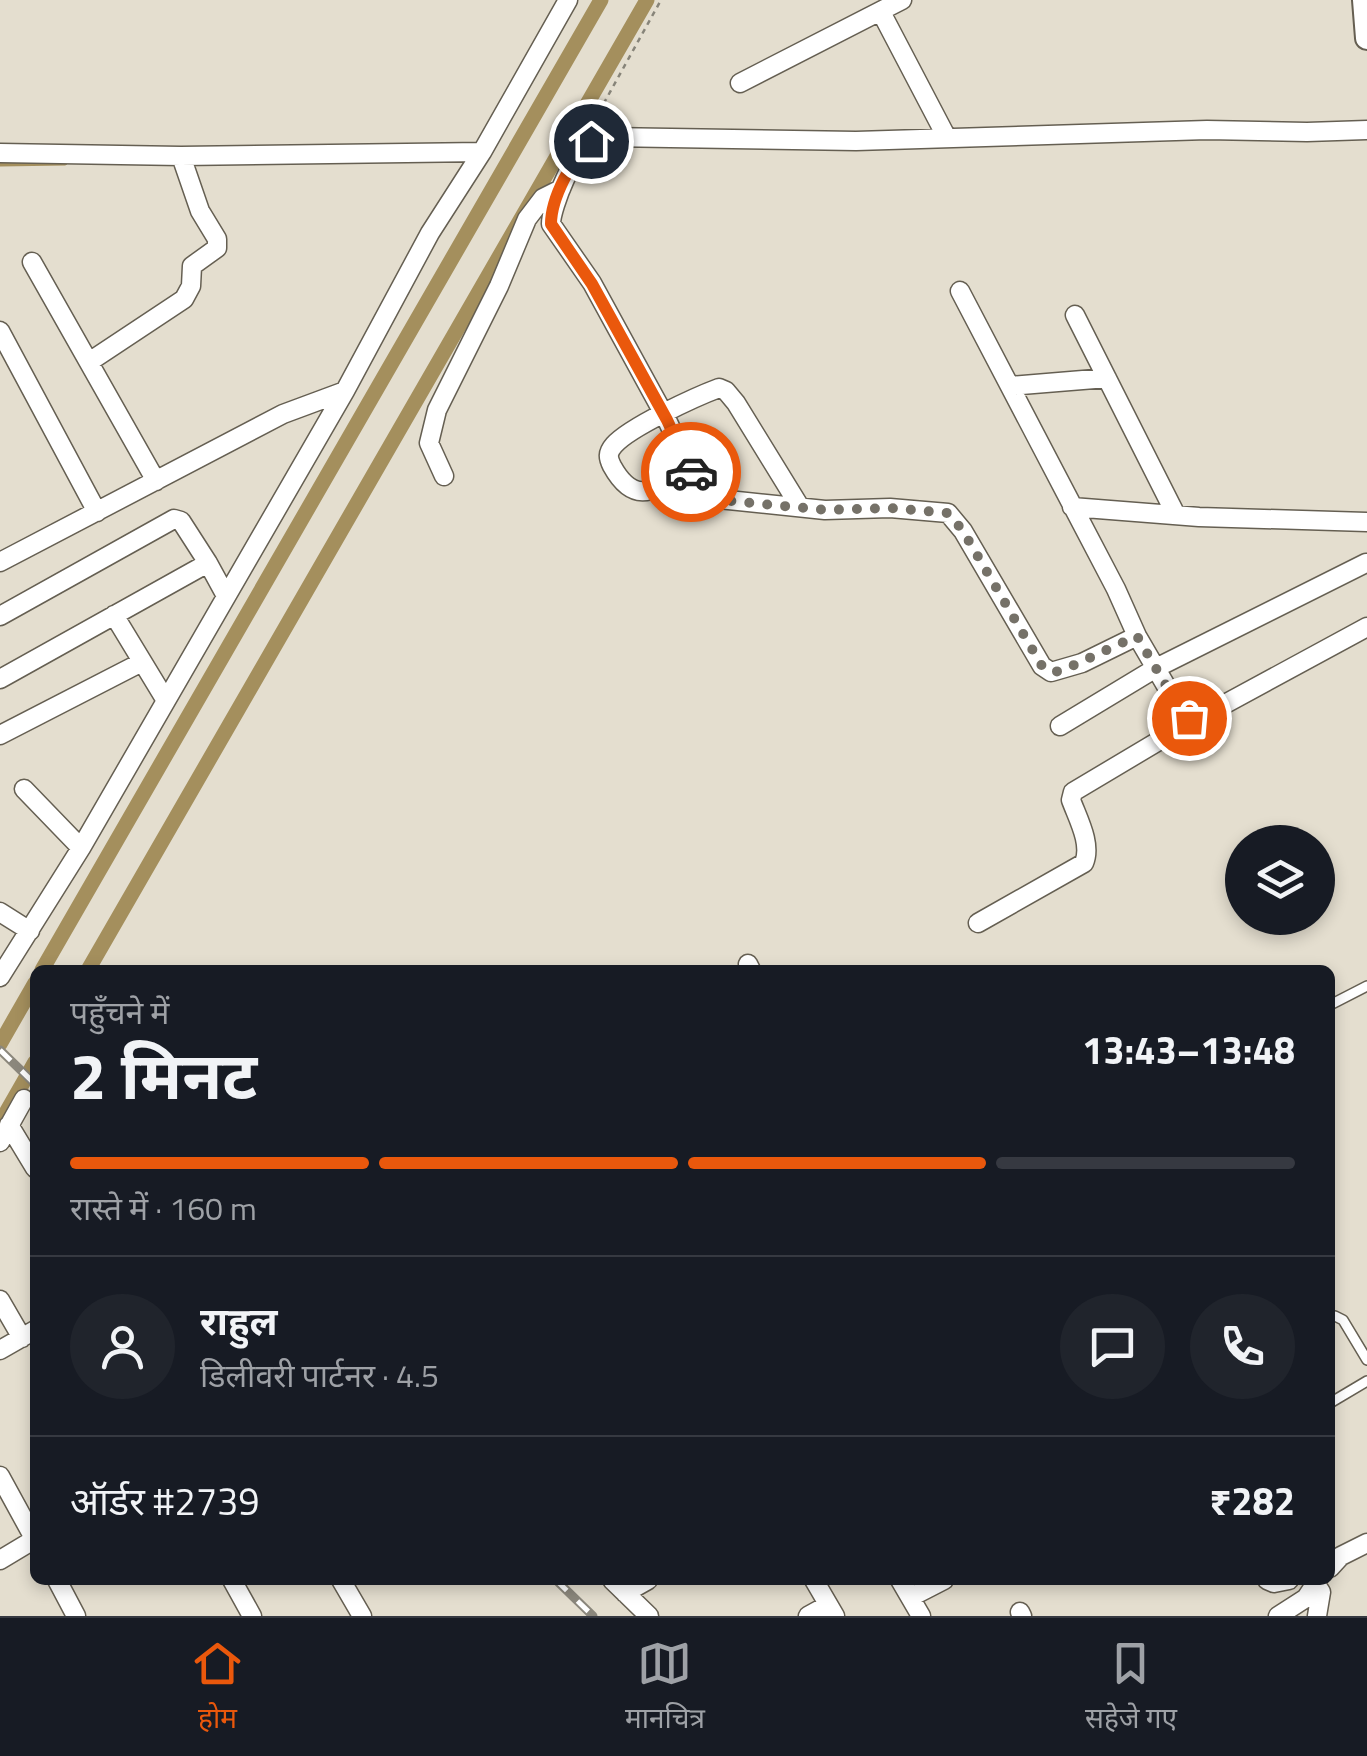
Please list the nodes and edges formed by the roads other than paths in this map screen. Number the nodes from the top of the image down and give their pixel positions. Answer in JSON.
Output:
{"nodes":[{"id":1,"x":568,"y":0,"type":"edge"},
{"id":2,"x":902,"y":0,"type":"edge"},
{"id":3,"x":1364,"y":0,"type":"edge"},
{"id":4,"x":881,"y":12,"type":"junction"},
{"id":5,"x":1367,"y":38,"type":"edge"},
{"id":6,"x":740,"y":83,"type":"dead end"},
{"id":7,"x":1367,"y":130,"type":"edge"},
{"id":8,"x":947,"y":138,"type":"junction"},
{"id":9,"x":482,"y":152,"type":"junction"},
{"id":10,"x":0,"y":153,"type":"edge"},
{"id":11,"x":181,"y":156,"type":"junction"},
{"id":12,"x":562,"y":189,"type":"junction"},
{"id":13,"x":32,"y":262,"type":"dead end"},
{"id":14,"x":960,"y":291,"type":"dead end"},
{"id":15,"x":1076,"y":314,"type":"dead end"},
{"id":16,"x":0,"y":331,"type":"edge"},
{"id":17,"x":89,"y":362,"type":"junction"},
{"id":18,"x":1107,"y":378,"type":"junction"},
{"id":19,"x":1010,"y":386,"type":"junction"},
{"id":20,"x":345,"y":391,"type":"junction"},
{"id":21,"x":664,"y":415,"type":"junction"},
{"id":22,"x":690,"y":471,"type":"junction"},
{"id":23,"x":444,"y":476,"type":"dead end"},
{"id":24,"x":156,"y":482,"type":"junction"},
{"id":25,"x":800,"y":507,"type":"junction"},
{"id":26,"x":1072,"y":507,"type":"junction"},
{"id":27,"x":96,"y":512,"type":"junction"},
{"id":28,"x":1176,"y":515,"type":"junction"},
{"id":29,"x":1367,"y":522,"type":"edge"},
{"id":30,"x":0,"y":562,"type":"edge"},
{"id":31,"x":208,"y":562,"type":"junction"},
{"id":32,"x":1366,"y":563,"type":"edge"},
{"id":33,"x":226,"y":596,"type":"junction"},
{"id":34,"x":114,"y":615,"type":"junction"},
{"id":35,"x":0,"y":616,"type":"edge"},
{"id":36,"x":1367,"y":627,"type":"edge"},
{"id":37,"x":1137,"y":636,"type":"junction"},
{"id":38,"x":142,"y":662,"type":"junction"},
{"id":39,"x":1156,"y":668,"type":"junction"},
{"id":40,"x":0,"y":679,"type":"edge"},
{"id":41,"x":165,"y":699,"type":"junction"},
{"id":42,"x":1189,"y":718,"type":"junction"},
{"id":43,"x":1060,"y":726,"type":"dead end"},
{"id":44,"x":0,"y":735,"type":"edge"},
{"id":45,"x":24,"y":789,"type":"dead end"},
{"id":46,"x":81,"y":848,"type":"junction"},
{"id":47,"x":0,"y":912,"type":"edge"},
{"id":48,"x":978,"y":923,"type":"dead end"},
{"id":49,"x":30,"y":931,"type":"junction"},
{"id":50,"x":0,"y":977,"type":"edge"},
{"id":51,"x":1367,"y":986,"type":"edge"},
{"id":52,"x":1335,"y":1002,"type":"edge"},
{"id":53,"x":24,"y":1099,"type":"dead end"},
{"id":54,"x":4,"y":1133,"type":"edge"},
{"id":55,"x":30,"y":1162,"type":"edge"},
{"id":56,"x":0,"y":1300,"type":"edge"},
{"id":57,"x":1335,"y":1316,"type":"edge"},
{"id":58,"x":28,"y":1334,"type":"edge"},
{"id":59,"x":0,"y":1350,"type":"edge"},
{"id":60,"x":1367,"y":1360,"type":"edge"},
{"id":61,"x":1367,"y":1381,"type":"edge"},
{"id":62,"x":1335,"y":1400,"type":"edge"},
{"id":63,"x":0,"y":1476,"type":"edge"},
{"id":64,"x":29,"y":1513,"type":"edge"},
{"id":65,"x":30,"y":1543,"type":"edge"},
{"id":66,"x":1367,"y":1543,"type":"edge"},
{"id":67,"x":0,"y":1560,"type":"edge"},
{"id":68,"x":1335,"y":1563,"type":"edge"},
{"id":69,"x":60,"y":1585,"type":"edge"},
{"id":70,"x":235,"y":1585,"type":"edge"},
{"id":71,"x":344,"y":1585,"type":"edge"},
{"id":72,"x":817,"y":1585,"type":"edge"},
{"id":73,"x":903,"y":1585,"type":"edge"},
{"id":74,"x":934,"y":1585,"type":"edge"},
{"id":75,"x":1314,"y":1585,"type":"edge"},
{"id":76,"x":1318,"y":1585,"type":"edge"},
{"id":77,"x":618,"y":1586,"type":"edge"},
{"id":78,"x":911,"y":1597,"type":"junction"},
{"id":79,"x":832,"y":1610,"type":"edge"},
{"id":80,"x":76,"y":1616,"type":"edge"},
{"id":81,"x":252,"y":1616,"type":"edge"},
{"id":82,"x":362,"y":1616,"type":"edge"},
{"id":83,"x":649,"y":1616,"type":"edge"},
{"id":84,"x":808,"y":1616,"type":"edge"},
{"id":85,"x":921,"y":1616,"type":"edge"},
{"id":86,"x":1278,"y":1616,"type":"edge"},
{"id":87,"x":1317,"y":1616,"type":"edge"}],
"edges":[{"from":1,"to":9,"type":"street"},
{"from":2,"to":4,"type":"street"},
{"from":3,"to":5,"type":"street"},
{"from":4,"to":6,"type":"street"},
{"from":4,"to":8,"type":"street"},
{"from":7,"to":8,"type":"street"},
{"from":8,"to":12,"type":"street"},
{"from":9,"to":11,"type":"street"},
{"from":9,"to":20,"type":"street"},
{"from":10,"to":11,"type":"street"},
{"from":11,"to":17,"type":"street"},
{"from":12,"to":21,"type":"street"},
{"from":12,"to":23,"type":"street"},
{"from":13,"to":17,"type":"street"},
{"from":14,"to":19,"type":"street"},
{"from":15,"to":18,"type":"street"},
{"from":16,"to":27,"type":"street"},
{"from":17,"to":24,"type":"street"},
{"from":18,"to":19,"type":"street"},
{"from":18,"to":28,"type":"street"},
{"from":19,"to":26,"type":"street"},
{"from":20,"to":24,"type":"street"},
{"from":20,"to":33,"type":"street"},
{"from":21,"to":22,"type":"street"},
{"from":21,"to":22,"type":"street"},
{"from":21,"to":25,"type":"street"},
{"from":22,"to":25,"type":"street"},
{"from":24,"to":27,"type":"street"},
{"from":25,"to":37,"type":"street"},
{"from":26,"to":28,"type":"street"},
{"from":26,"to":37,"type":"street"},
{"from":27,"to":30,"type":"street"},
{"from":28,"to":29,"type":"street"},
{"from":31,"to":33,"type":"street"},
{"from":31,"to":34,"type":"street"},
{"from":31,"to":35,"type":"street"},
{"from":32,"to":39,"type":"street"},
{"from":33,"to":41,"type":"street"},
{"from":34,"to":38,"type":"street"},
{"from":34,"to":40,"type":"street"},
{"from":36,"to":42,"type":"street"},
{"from":37,"to":39,"type":"street"},
{"from":38,"to":41,"type":"street"},
{"from":38,"to":44,"type":"street"},
{"from":39,"to":42,"type":"street"},
{"from":39,"to":43,"type":"street"},
{"from":41,"to":46,"type":"street"},
{"from":42,"to":48,"type":"street"},
{"from":45,"to":46,"type":"street"},
{"from":46,"to":49,"type":"street"},
{"from":47,"to":49,"type":"street"},
{"from":49,"to":50,"type":"street"},
{"from":51,"to":52,"type":"lane"},
{"from":53,"to":54,"type":"street"},
{"from":54,"to":55,"type":"street"},
{"from":56,"to":58,"type":"street"},
{"from":57,"to":60,"type":"lane"},
{"from":58,"to":59,"type":"street"},
{"from":61,"to":62,"type":"lane"},
{"from":63,"to":64,"type":"street"},
{"from":65,"to":67,"type":"street"},
{"from":66,"to":68,"type":"street"},
{"from":69,"to":80,"type":"street"},
{"from":70,"to":81,"type":"street"},
{"from":71,"to":82,"type":"street"},
{"from":72,"to":79,"type":"street"},
{"from":73,"to":78,"type":"street"},
{"from":74,"to":78,"type":"street"},
{"from":75,"to":86,"type":"street"},
{"from":76,"to":87,"type":"street"},
{"from":77,"to":83,"type":"street"},
{"from":78,"to":85,"type":"street"},
{"from":79,"to":84,"type":"street"}]}
